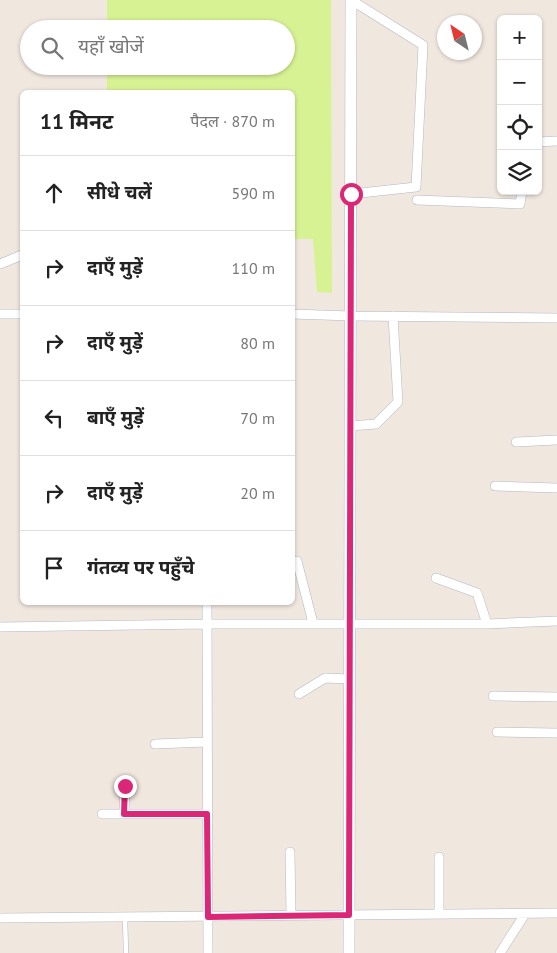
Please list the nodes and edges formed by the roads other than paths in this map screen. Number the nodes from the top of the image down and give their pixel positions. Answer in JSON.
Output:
{"nodes":[{"id":1,"x":351,"y":0,"type":"edge"},
{"id":2,"x":557,"y":141,"type":"edge"},
{"id":3,"x":542,"y":142,"type":"edge"},
{"id":4,"x":351,"y":194,"type":"junction"},
{"id":5,"x":521,"y":195,"type":"edge"},
{"id":6,"x":417,"y":200,"type":"dead end"},
{"id":7,"x":20,"y":256,"type":"edge"},
{"id":8,"x":0,"y":264,"type":"edge"},
{"id":9,"x":0,"y":314,"type":"edge"},
{"id":10,"x":20,"y":314,"type":"edge"},
{"id":11,"x":295,"y":314,"type":"edge"},
{"id":12,"x":351,"y":316,"type":"junction"},
{"id":13,"x":393,"y":316,"type":"junction"},
{"id":14,"x":557,"y":318,"type":"edge"},
{"id":15,"x":350,"y":426,"type":"junction"},
{"id":16,"x":557,"y":440,"type":"edge"},
{"id":17,"x":516,"y":442,"type":"dead end"},
{"id":18,"x":496,"y":486,"type":"dead end"},
{"id":19,"x":557,"y":488,"type":"edge"},
{"id":20,"x":297,"y":561,"type":"dead end"},
{"id":21,"x":436,"y":578,"type":"dead end"},
{"id":22,"x":207,"y":605,"type":"edge"},
{"id":23,"x":557,"y":622,"type":"edge"},
{"id":24,"x":313,"y":623,"type":"junction"},
{"id":25,"x":349,"y":623,"type":"junction"},
{"id":26,"x":207,"y":624,"type":"junction"},
{"id":27,"x":487,"y":624,"type":"junction"},
{"id":28,"x":0,"y":626,"type":"edge"},
{"id":29,"x":349,"y":679,"type":"junction"},
{"id":30,"x":299,"y":694,"type":"dead end"},
{"id":31,"x":493,"y":696,"type":"dead end"},
{"id":32,"x":557,"y":697,"type":"edge"},
{"id":33,"x":497,"y":732,"type":"dead end"},
{"id":34,"x":557,"y":733,"type":"edge"},
{"id":35,"x":207,"y":742,"type":"junction"},
{"id":36,"x":156,"y":744,"type":"dead end"},
{"id":37,"x":125,"y":786,"type":"dead end"},
{"id":38,"x":102,"y":814,"type":"dead end"},
{"id":39,"x":124,"y":814,"type":"junction"},
{"id":40,"x":207,"y":814,"type":"junction"},
{"id":41,"x":290,"y":852,"type":"dead end"},
{"id":42,"x":439,"y":857,"type":"dead end"},
{"id":43,"x":557,"y":913,"type":"edge"},
{"id":44,"x":439,"y":914,"type":"junction"},
{"id":45,"x":525,"y":914,"type":"junction"},
{"id":46,"x":290,"y":915,"type":"junction"},
{"id":47,"x":349,"y":915,"type":"junction"},
{"id":48,"x":125,"y":916,"type":"junction"},
{"id":49,"x":208,"y":917,"type":"junction"},
{"id":50,"x":0,"y":918,"type":"edge"},
{"id":51,"x":126,"y":953,"type":"edge"},
{"id":52,"x":208,"y":953,"type":"edge"},
{"id":53,"x":349,"y":953,"type":"edge"},
{"id":54,"x":500,"y":953,"type":"edge"}],
"edges":[{"from":1,"to":4,"type":"street"},
{"from":1,"to":4,"type":"street"},
{"from":2,"to":3,"type":"street"},
{"from":4,"to":12,"type":"street"},
{"from":5,"to":6,"type":"street"},
{"from":7,"to":8,"type":"street"},
{"from":9,"to":10,"type":"street"},
{"from":11,"to":12,"type":"street"},
{"from":12,"to":13,"type":"street"},
{"from":12,"to":15,"type":"street"},
{"from":13,"to":14,"type":"street"},
{"from":13,"to":15,"type":"street"},
{"from":15,"to":25,"type":"street"},
{"from":16,"to":17,"type":"street"},
{"from":18,"to":19,"type":"street"},
{"from":20,"to":24,"type":"street"},
{"from":21,"to":27,"type":"street"},
{"from":22,"to":26,"type":"street"},
{"from":23,"to":27,"type":"street"},
{"from":24,"to":25,"type":"street"},
{"from":24,"to":26,"type":"street"},
{"from":25,"to":27,"type":"street"},
{"from":25,"to":29,"type":"street"},
{"from":26,"to":28,"type":"street"},
{"from":26,"to":35,"type":"street"},
{"from":29,"to":30,"type":"street"},
{"from":29,"to":47,"type":"street"},
{"from":31,"to":32,"type":"street"},
{"from":33,"to":34,"type":"street"},
{"from":35,"to":36,"type":"street"},
{"from":35,"to":40,"type":"street"},
{"from":37,"to":39,"type":"street"},
{"from":38,"to":39,"type":"street"},
{"from":39,"to":40,"type":"street"},
{"from":40,"to":49,"type":"street"},
{"from":41,"to":46,"type":"street"},
{"from":42,"to":44,"type":"street"},
{"from":43,"to":45,"type":"street"},
{"from":44,"to":45,"type":"street"},
{"from":44,"to":47,"type":"street"},
{"from":45,"to":54,"type":"street"},
{"from":46,"to":47,"type":"street"},
{"from":46,"to":49,"type":"street"},
{"from":47,"to":53,"type":"street"},
{"from":48,"to":49,"type":"street"},
{"from":48,"to":50,"type":"street"},
{"from":48,"to":51,"type":"lane"},
{"from":49,"to":52,"type":"street"}]}
